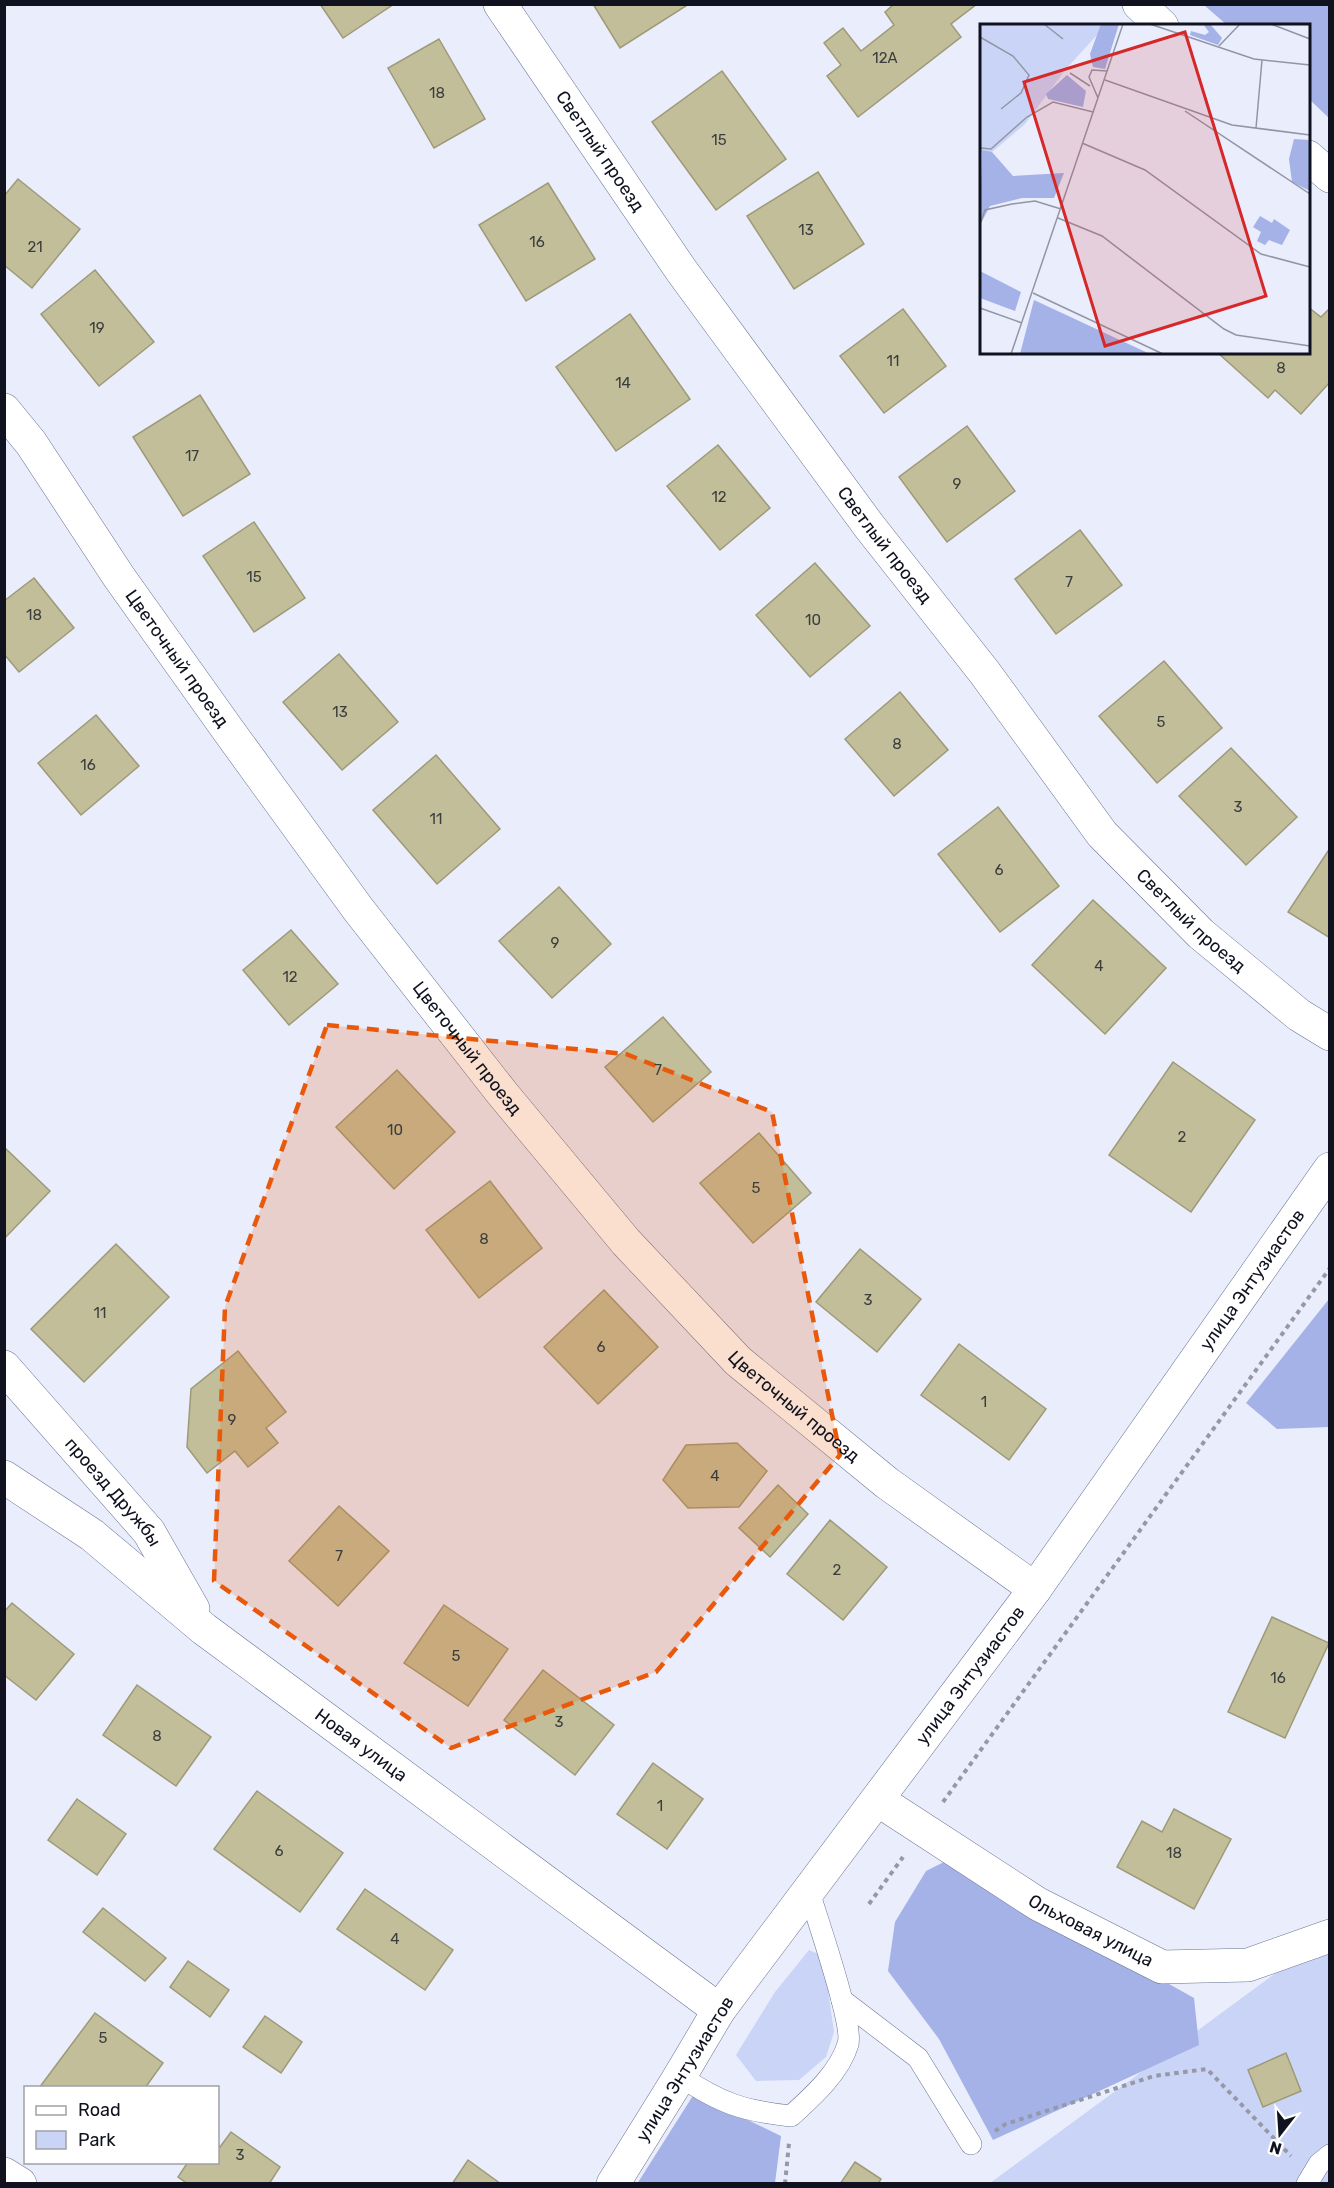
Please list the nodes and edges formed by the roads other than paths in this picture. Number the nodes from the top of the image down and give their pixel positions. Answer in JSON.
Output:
{"nodes":[{"id":1,"x":500,"y":4,"type":"edge"},
{"id":2,"x":1139,"y":4,"type":"edge"},
{"id":3,"x":1160,"y":24,"type":"edge"},
{"id":4,"x":1310,"y":159,"type":"edge"},
{"id":5,"x":1329,"y":176,"type":"edge"},
{"id":6,"x":4,"y":410,"type":"edge"},
{"id":7,"x":1329,"y":1034,"type":"edge"},
{"id":8,"x":1329,"y":1169,"type":"edge"},
{"id":9,"x":4,"y":1368,"type":"edge"},
{"id":10,"x":4,"y":1477,"type":"edge"},
{"id":11,"x":1035,"y":1589,"type":"junction"},
{"id":12,"x":204,"y":1629,"type":"junction"},
{"id":13,"x":878,"y":1800,"type":"junction"},
{"id":14,"x":809,"y":1892,"type":"junction"},
{"id":15,"x":1329,"y":1936,"type":"edge"},
{"id":16,"x":842,"y":2000,"type":"junction"},
{"id":17,"x":719,"y":2010,"type":"junction"},
{"id":18,"x":680,"y":2076,"type":"junction"},
{"id":19,"x":970,"y":2144,"type":"road end"},
{"id":20,"x":1329,"y":2155,"type":"edge"},
{"id":21,"x":4,"y":2174,"type":"edge"},
{"id":22,"x":20,"y":2184,"type":"edge"},
{"id":23,"x":613,"y":2184,"type":"edge"},
{"id":24,"x":1307,"y":2184,"type":"edge"}],
"edges":[{"from":1,"to":7,"type":"street","name":"Светлый проезд"},
{"from":2,"to":3,"type":"street"},
{"from":4,"to":5,"type":"street"},
{"from":6,"to":11,"type":"street","name":"Цветочный проезд"},
{"from":8,"to":11,"type":"street","name":"улица Энтузиастов"},
{"from":9,"to":12,"type":"street","name":"проезд Дружбы"},
{"from":10,"to":12,"type":"street","name":"Новая улица"},
{"from":11,"to":13,"type":"street","name":"улица Энтузиастов"},
{"from":12,"to":17,"type":"street","name":"Новая улица"},
{"from":13,"to":14,"type":"street","name":"улица Энтузиастов"},
{"from":13,"to":15,"type":"street","name":"Ольховая улица"},
{"from":14,"to":16,"type":"lane"},
{"from":14,"to":17,"type":"street","name":"улица Энтузиастов"},
{"from":16,"to":18,"type":"lane"},
{"from":16,"to":19,"type":"lane"},
{"from":17,"to":18,"type":"street","name":"улица Энтузиастов"},
{"from":18,"to":23,"type":"street","name":"улица Энтузиастов"},
{"from":20,"to":24,"type":"lane"},
{"from":21,"to":22,"type":"street"}]}
